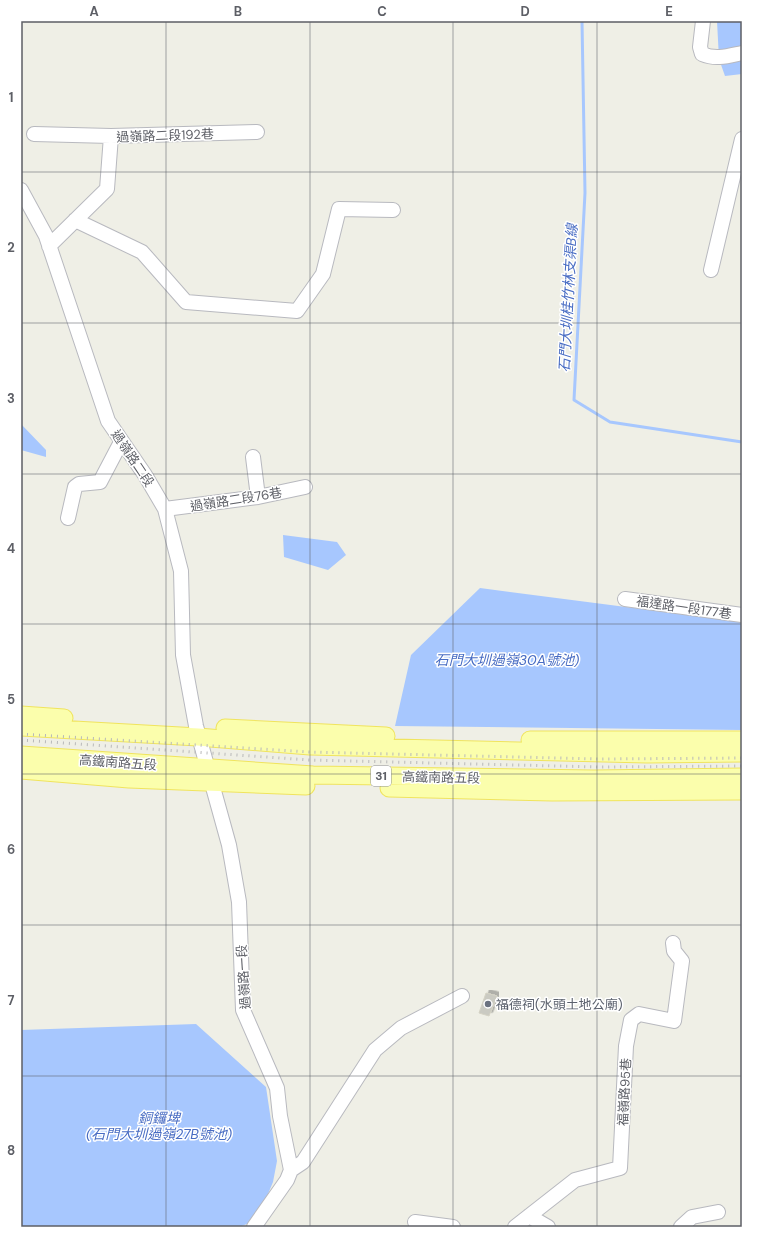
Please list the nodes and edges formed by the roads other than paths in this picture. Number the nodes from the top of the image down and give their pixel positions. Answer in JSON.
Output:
{"nodes":[{"id":1,"x":700,"y":22,"type":"edge"},
{"id":2,"x":742,"y":53,"type":"edge"},
{"id":3,"x":257,"y":132,"type":"dead end"},
{"id":4,"x":34,"y":134,"type":"dead end"},
{"id":5,"x":111,"y":136,"type":"junction"},
{"id":6,"x":742,"y":139,"type":"edge"},
{"id":7,"x":21,"y":190,"type":"edge"},
{"id":8,"x":393,"y":210,"type":"dead end"},
{"id":9,"x":76,"y":220,"type":"junction"},
{"id":10,"x":49,"y":246,"type":"junction"},
{"id":11,"x":711,"y":270,"type":"dead end"},
{"id":12,"x":122,"y":442,"type":"junction"},
{"id":13,"x":253,"y":457,"type":"dead end"},
{"id":14,"x":305,"y":487,"type":"dead end"},
{"id":15,"x":258,"y":497,"type":"junction"},
{"id":16,"x":165,"y":509,"type":"junction"},
{"id":17,"x":68,"y":518,"type":"dead end"},
{"id":18,"x":625,"y":598,"type":"dead end"},
{"id":19,"x":742,"y":615,"type":"edge"},
{"id":20,"x":21,"y":715,"type":"edge"},
{"id":21,"x":21,"y":727,"type":"edge"},
{"id":22,"x":197,"y":732,"type":"junction"},
{"id":23,"x":742,"y":740,"type":"edge"},
{"id":24,"x":742,"y":748,"type":"edge"},
{"id":25,"x":719,"y":753,"type":"junction"},
{"id":26,"x":742,"y":753,"type":"edge"},
{"id":27,"x":21,"y":755,"type":"edge"},
{"id":28,"x":21,"y":770,"type":"edge"},
{"id":29,"x":210,"y":776,"type":"junction"},
{"id":30,"x":742,"y":777,"type":"edge"},
{"id":31,"x":594,"y":779,"type":"junction"},
{"id":32,"x":742,"y":791,"type":"edge"},
{"id":33,"x":660,"y":792,"type":"junction"},
{"id":34,"x":673,"y":943,"type":"dead end"},
{"id":35,"x":462,"y":996,"type":"dead end"},
{"id":36,"x":291,"y":1170,"type":"junction"},
{"id":37,"x":718,"y":1212,"type":"dead end"},
{"id":38,"x":529,"y":1216,"type":"junction"},
{"id":39,"x":415,"y":1222,"type":"dead end"},
{"id":40,"x":254,"y":1227,"type":"edge"},
{"id":41,"x":453,"y":1227,"type":"edge"},
{"id":42,"x":514,"y":1227,"type":"edge"},
{"id":43,"x":548,"y":1227,"type":"edge"},
{"id":44,"x":681,"y":1227,"type":"edge"}],
"edges":[{"from":1,"to":2,"type":"street"},
{"from":3,"to":5,"type":"street","name":"過嶺路二段192巷"},
{"from":4,"to":5,"type":"street"},
{"from":5,"to":9,"type":"street","name":"過嶺路二段192巷"},
{"from":6,"to":11,"type":"street"},
{"from":7,"to":10,"type":"street","name":"過嶺路二段"},
{"from":8,"to":9,"type":"street"},
{"from":9,"to":10,"type":"street","name":"過嶺路二段192巷"},
{"from":10,"to":12,"type":"street","name":"過嶺路二段"},
{"from":12,"to":16,"type":"street","name":"過嶺路二段"},
{"from":12,"to":17,"type":"street"},
{"from":13,"to":15,"type":"street"},
{"from":14,"to":15,"type":"street","name":"過嶺路二段76巷"},
{"from":15,"to":16,"type":"street","name":"過嶺路二段76巷"},
{"from":16,"to":22,"type":"street","name":"過嶺路二段"},
{"from":18,"to":19,"type":"street","name":"福達路一段177巷"},
{"from":20,"to":22,"type":"main road","number":"31"},
{"from":21,"to":22,"type":"main road","number":"31"},
{"from":22,"to":23,"type":"main road","number":"31"},
{"from":22,"to":25,"type":"main road","number":"31"},
{"from":22,"to":29,"type":"street","name":"過嶺路一段"},
{"from":24,"to":25,"type":"main road"},
{"from":25,"to":26,"type":"main road","number":"31"},
{"from":27,"to":29,"type":"main road","name":"高鐵南路五段","number":"31"},
{"from":28,"to":29,"type":"main road","name":"高鐵南路五段","number":"31"},
{"from":29,"to":31,"type":"main road","name":"高鐵南路五段","number":"31"},
{"from":29,"to":33,"type":"main road","name":"高鐵南路五段","number":"31"},
{"from":29,"to":36,"type":"street","name":"過嶺路一段"},
{"from":30,"to":31,"type":"main road","name":"高鐵南路五段","number":"31"},
{"from":31,"to":33,"type":"main road"},
{"from":32,"to":33,"type":"main road","name":"高鐵南路五段","number":"31"},
{"from":34,"to":38,"type":"street","name":"福嶺路95巷"},
{"from":35,"to":36,"type":"street"},
{"from":36,"to":40,"type":"street"},
{"from":37,"to":44,"type":"street"},
{"from":38,"to":42,"type":"street","name":"福嶺路95巷"},
{"from":38,"to":43,"type":"street"},
{"from":39,"to":41,"type":"street"}]}
